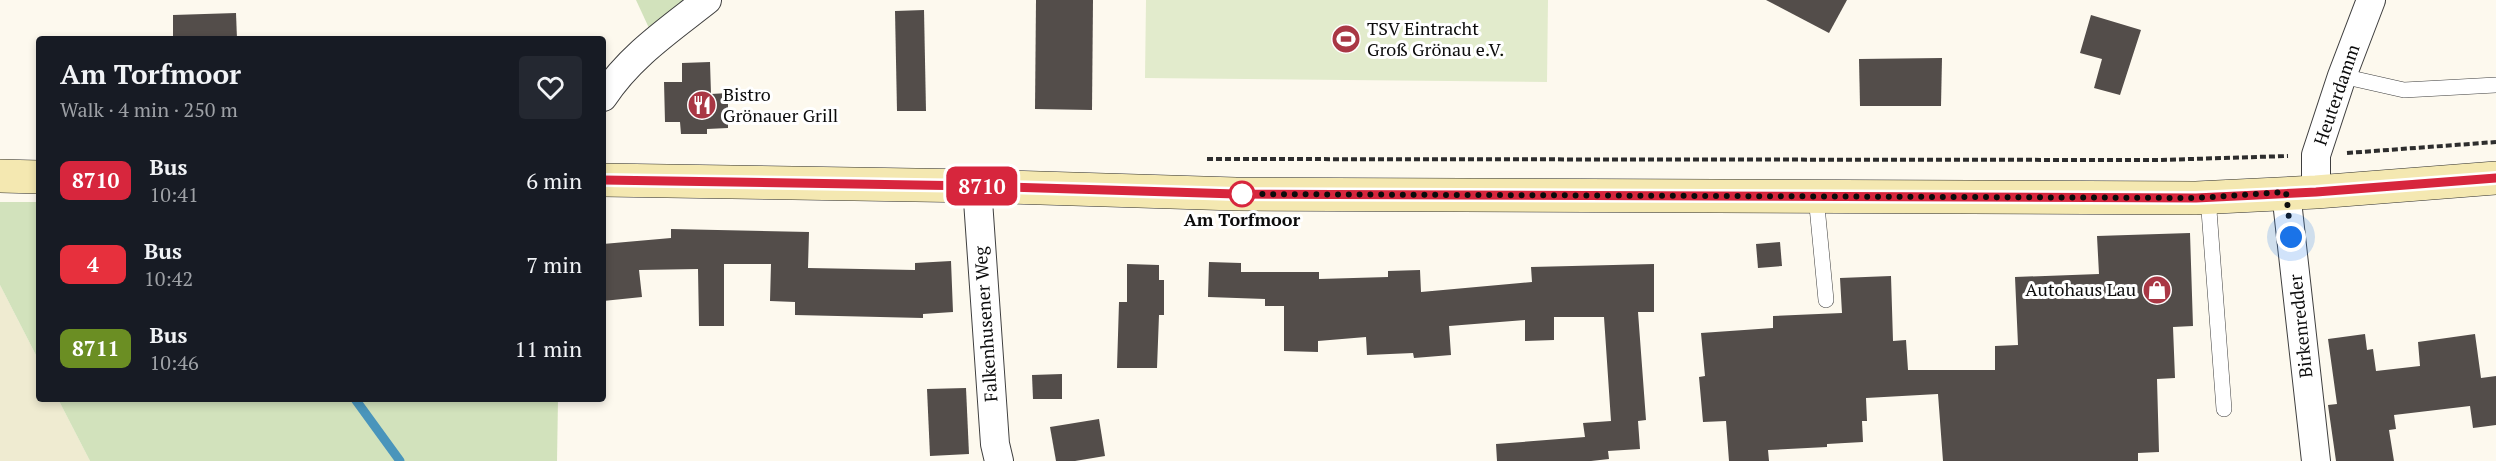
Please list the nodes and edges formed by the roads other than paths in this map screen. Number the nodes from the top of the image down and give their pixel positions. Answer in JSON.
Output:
{"nodes":[{"id":1,"x":707,"y":0,"type":"edge"},
{"id":2,"x":2371,"y":0,"type":"edge"},
{"id":3,"x":2342,"y":76,"type":"junction"},
{"id":4,"x":2496,"y":85,"type":"edge"},
{"id":5,"x":606,"y":92,"type":"edge"},
{"id":6,"x":0,"y":176,"type":"edge"},
{"id":7,"x":36,"y":177,"type":"edge"},
{"id":8,"x":2496,"y":177,"type":"edge"},
{"id":9,"x":606,"y":180,"type":"edge"},
{"id":10,"x":977,"y":186,"type":"junction"},
{"id":11,"x":2301,"y":192,"type":"junction"},
{"id":12,"x":1816,"y":196,"type":"junction"},
{"id":13,"x":2208,"y":197,"type":"junction"},
{"id":14,"x":1826,"y":300,"type":"dead end"},
{"id":15,"x":2224,"y":408,"type":"dead end"},
{"id":16,"x":999,"y":461,"type":"edge"},
{"id":17,"x":2316,"y":461,"type":"edge"}],
"edges":[{"from":1,"to":5,"type":"street"},
{"from":2,"to":3,"type":"street","name":"Heuterdamm"},
{"from":3,"to":4,"type":"lane"},
{"from":3,"to":11,"type":"street","name":"Heuterdamm"},
{"from":6,"to":7,"type":"main road"},
{"from":8,"to":11,"type":"main road"},
{"from":9,"to":10,"type":"main road"},
{"from":10,"to":12,"type":"main road"},
{"from":10,"to":16,"type":"street","name":"Falkenhusener Weg"},
{"from":11,"to":13,"type":"main road"},
{"from":11,"to":17,"type":"street","name":"Birkenredder"},
{"from":12,"to":13,"type":"main road"},
{"from":12,"to":14,"type":"lane"},
{"from":13,"to":15,"type":"lane"}]}
